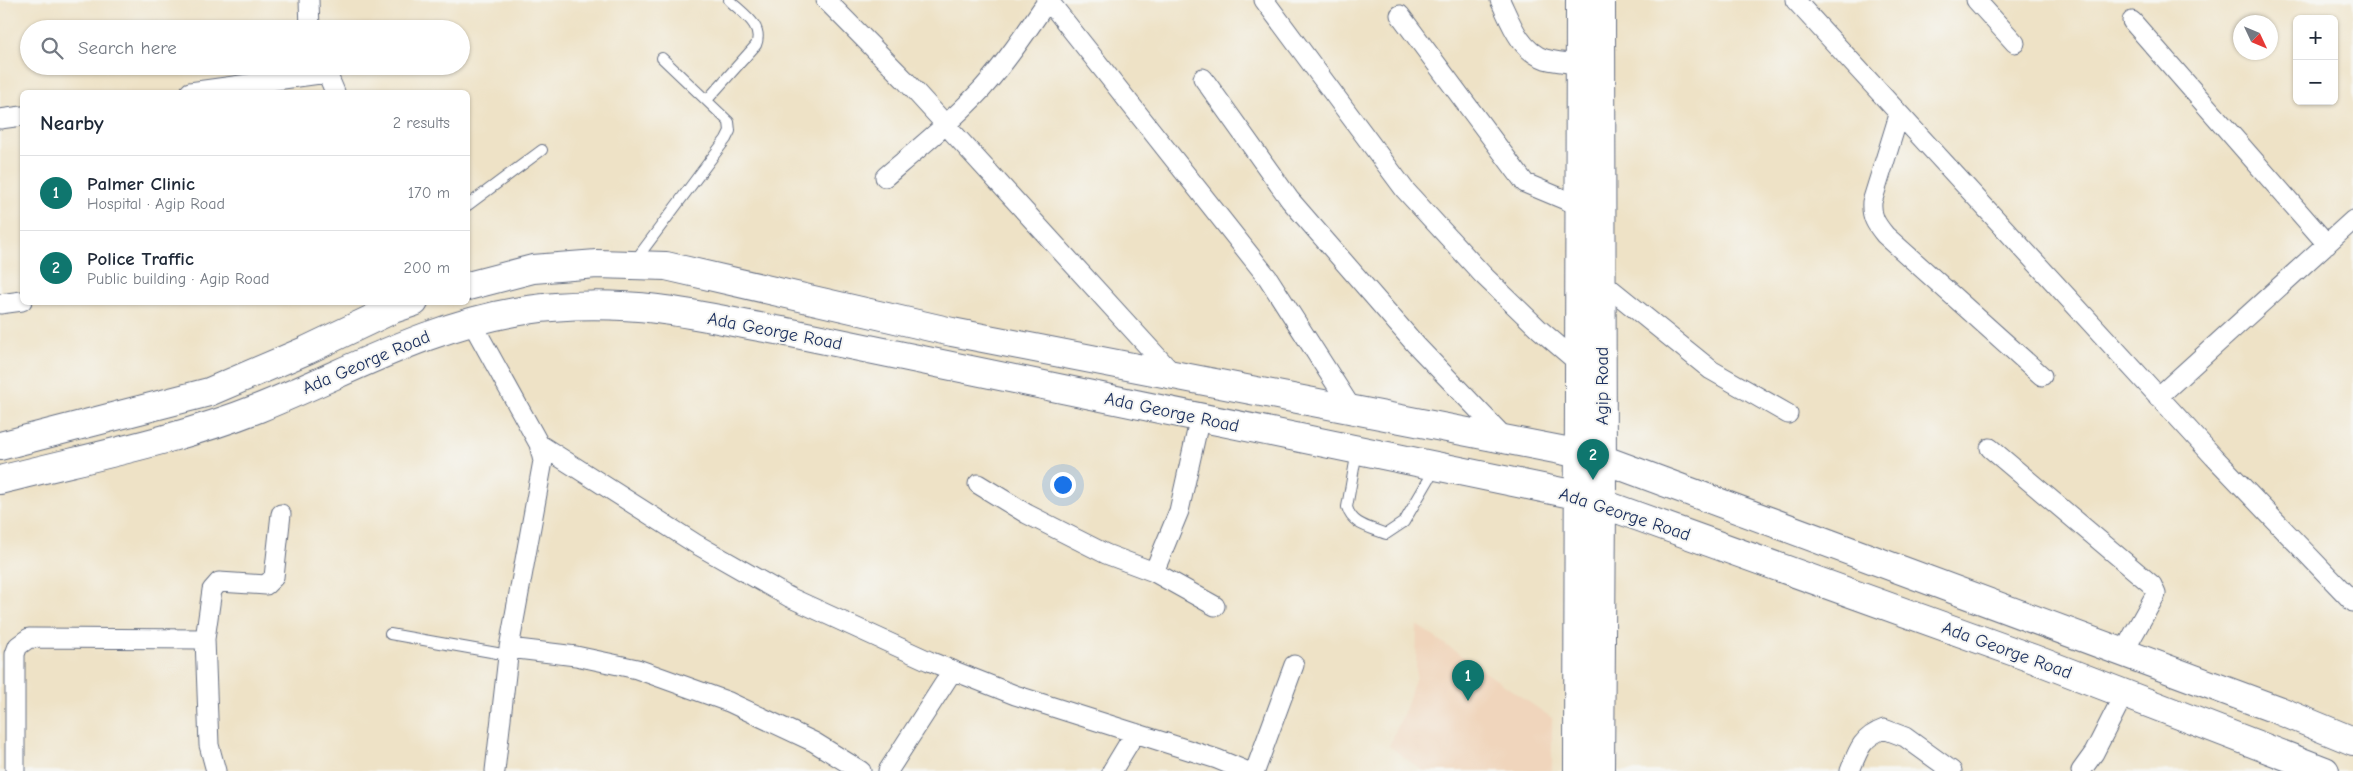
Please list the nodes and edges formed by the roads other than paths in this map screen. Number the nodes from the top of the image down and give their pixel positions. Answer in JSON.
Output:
{"nodes":[{"id":1,"x":309,"y":0,"type":"edge"},
{"id":2,"x":729,"y":0,"type":"edge"},
{"id":3,"x":826,"y":0,"type":"edge"},
{"id":4,"x":1264,"y":0,"type":"edge"},
{"id":5,"x":1500,"y":0,"type":"edge"},
{"id":6,"x":1580,"y":0,"type":"edge"},
{"id":7,"x":1602,"y":0,"type":"edge"},
{"id":8,"x":1795,"y":0,"type":"edge"},
{"id":9,"x":1976,"y":0,"type":"edge"},
{"id":10,"x":1400,"y":15,"type":"dead end"},
{"id":11,"x":310,"y":20,"type":"edge"},
{"id":12,"x":2132,"y":21,"type":"dead end"},
{"id":13,"x":2015,"y":43,"type":"dead end"},
{"id":14,"x":662,"y":58,"type":"dead end"},
{"id":15,"x":1580,"y":64,"type":"junction"},
{"id":16,"x":309,"y":75,"type":"edge"},
{"id":17,"x":327,"y":75,"type":"edge"},
{"id":18,"x":1203,"y":78,"type":"dead end"},
{"id":19,"x":270,"y":87,"type":"edge"},
{"id":20,"x":222,"y":90,"type":"edge"},
{"id":21,"x":334,"y":90,"type":"edge"},
{"id":22,"x":707,"y":100,"type":"junction"},
{"id":23,"x":1899,"y":115,"type":"junction"},
{"id":24,"x":20,"y":116,"type":"edge"},
{"id":25,"x":0,"y":119,"type":"edge"},
{"id":26,"x":946,"y":125,"type":"junction"},
{"id":27,"x":542,"y":150,"type":"dead end"},
{"id":28,"x":885,"y":177,"type":"dead end"},
{"id":29,"x":470,"y":204,"type":"edge"},
{"id":30,"x":1580,"y":206,"type":"junction"},
{"id":31,"x":2353,"y":220,"type":"edge"},
{"id":32,"x":2327,"y":244,"type":"junction"},
{"id":33,"x":632,"y":265,"type":"junction"},
{"id":34,"x":1602,"y":282,"type":"junction"},
{"id":35,"x":470,"y":285,"type":"edge"},
{"id":36,"x":20,"y":301,"type":"edge"},
{"id":37,"x":0,"y":304,"type":"edge"},
{"id":38,"x":405,"y":305,"type":"edge"},
{"id":39,"x":471,"y":321,"type":"junction"},
{"id":40,"x":1581,"y":365,"type":"junction"},
{"id":41,"x":1174,"y":375,"type":"junction"},
{"id":42,"x":2042,"y":376,"type":"dead end"},
{"id":43,"x":2158,"y":397,"type":"junction"},
{"id":44,"x":1352,"y":409,"type":"junction"},
{"id":45,"x":1788,"y":414,"type":"dead end"},
{"id":46,"x":1200,"y":417,"type":"junction"},
{"id":47,"x":1507,"y":440,"type":"junction"},
{"id":48,"x":540,"y":444,"type":"junction"},
{"id":49,"x":0,"y":446,"type":"edge"},
{"id":50,"x":1990,"y":448,"type":"dead end"},
{"id":51,"x":1358,"y":450,"type":"junction"},
{"id":52,"x":1591,"y":456,"type":"junction"},
{"id":53,"x":1437,"y":466,"type":"junction"},
{"id":54,"x":0,"y":480,"type":"edge"},
{"id":55,"x":978,"y":484,"type":"dead end"},
{"id":56,"x":1591,"y":500,"type":"junction"},
{"id":57,"x":281,"y":514,"type":"dead end"},
{"id":58,"x":1154,"y":572,"type":"junction"},
{"id":59,"x":2353,"y":602,"type":"edge"},
{"id":60,"x":1215,"y":606,"type":"dead end"},
{"id":61,"x":390,"y":634,"type":"dead end"},
{"id":62,"x":205,"y":639,"type":"junction"},
{"id":63,"x":508,"y":652,"type":"junction"},
{"id":64,"x":2123,"y":653,"type":"junction"},
{"id":65,"x":1294,"y":665,"type":"dead end"},
{"id":66,"x":953,"y":670,"type":"junction"},
{"id":67,"x":2124,"y":694,"type":"junction"},
{"id":68,"x":1135,"y":733,"type":"junction"},
{"id":69,"x":2353,"y":741,"type":"edge"},
{"id":70,"x":15,"y":771,"type":"edge"},
{"id":71,"x":216,"y":771,"type":"edge"},
{"id":72,"x":495,"y":771,"type":"edge"},
{"id":73,"x":861,"y":771,"type":"edge"},
{"id":74,"x":888,"y":771,"type":"edge"},
{"id":75,"x":1112,"y":771,"type":"edge"},
{"id":76,"x":1246,"y":771,"type":"edge"},
{"id":77,"x":1255,"y":771,"type":"edge"},
{"id":78,"x":1578,"y":771,"type":"edge"},
{"id":79,"x":1600,"y":771,"type":"edge"},
{"id":80,"x":1850,"y":771,"type":"edge"},
{"id":81,"x":1952,"y":771,"type":"edge"},
{"id":82,"x":2081,"y":771,"type":"edge"},
{"id":83,"x":2325,"y":771,"type":"edge"}],
"edges":[{"from":1,"to":11,"type":"street"},
{"from":2,"to":22,"type":"lane"},
{"from":3,"to":26,"type":"street"},
{"from":4,"to":40,"type":"street"},
{"from":5,"to":15,"type":"street"},
{"from":6,"to":15,"type":"main road","name":"Agip Road"},
{"from":7,"to":34,"type":"main road","name":"Agip Road"},
{"from":8,"to":23,"type":"street"},
{"from":9,"to":13,"type":"street"},
{"from":10,"to":30,"type":"street"},
{"from":12,"to":32,"type":"street"},
{"from":14,"to":22,"type":"lane"},
{"from":15,"to":30,"type":"main road","name":"Agip Road"},
{"from":16,"to":19,"type":"street"},
{"from":17,"to":21,"type":"street"},
{"from":18,"to":47,"type":"street"},
{"from":19,"to":20,"type":"street"},
{"from":22,"to":33,"type":"lane"},
{"from":23,"to":42,"type":"street"},
{"from":23,"to":43,"type":"street"},
{"from":24,"to":25,"type":"street"},
{"from":26,"to":28,"type":"street"},
{"from":26,"to":41,"type":"street"},
{"from":26,"to":44,"type":"street"},
{"from":27,"to":29,"type":"lane"},
{"from":30,"to":40,"type":"main road","name":"Agip Road"},
{"from":31,"to":32,"type":"street"},
{"from":32,"to":43,"type":"street"},
{"from":33,"to":35,"type":"main road","name":"Ada George Road"},
{"from":33,"to":41,"type":"main road","name":"Ada George Road"},
{"from":34,"to":45,"type":"street"},
{"from":34,"to":52,"type":"main road","name":"Agip Road"},
{"from":36,"to":37,"type":"street"},
{"from":38,"to":49,"type":"main road","name":"Ada George Road"},
{"from":39,"to":46,"type":"main road","name":"Ada George Road"},
{"from":39,"to":48,"type":"street"},
{"from":39,"to":54,"type":"main road","name":"Ada George Road"},
{"from":40,"to":52,"type":"main road","name":"Agip Road"},
{"from":41,"to":44,"type":"main road","name":"Ada George Road"},
{"from":43,"to":59,"type":"street"},
{"from":44,"to":47,"type":"main road","name":"Ada George Road"},
{"from":46,"to":51,"type":"main road","name":"Ada George Road"},
{"from":46,"to":58,"type":"street"},
{"from":47,"to":52,"type":"main road","name":"Ada George Road"},
{"from":48,"to":63,"type":"street"},
{"from":48,"to":66,"type":"street"},
{"from":50,"to":64,"type":"street"},
{"from":51,"to":53,"type":"main road","name":"Ada George Road"},
{"from":51,"to":53,"type":"lane"},
{"from":52,"to":56,"type":"main road","name":"Agip Road"},
{"from":52,"to":64,"type":"main road","name":"Ada George Road"},
{"from":53,"to":56,"type":"main road","name":"Ada George Road"},
{"from":55,"to":58,"type":"street"},
{"from":56,"to":67,"type":"main road","name":"Ada George Road"},
{"from":56,"to":78,"type":"main road","name":"Agip Road"},
{"from":56,"to":79,"type":"main road","name":"Agip Road"},
{"from":57,"to":62,"type":"street"},
{"from":58,"to":60,"type":"street"},
{"from":61,"to":63,"type":"lane"},
{"from":62,"to":70,"type":"street"},
{"from":62,"to":71,"type":"street"},
{"from":63,"to":72,"type":"street"},
{"from":63,"to":73,"type":"street"},
{"from":64,"to":69,"type":"main road","name":"Ada George Road"},
{"from":65,"to":77,"type":"street"},
{"from":66,"to":68,"type":"street"},
{"from":66,"to":74,"type":"street"},
{"from":67,"to":82,"type":"street"},
{"from":67,"to":83,"type":"main road","name":"Ada George Road"},
{"from":68,"to":75,"type":"street"},
{"from":68,"to":76,"type":"street"},
{"from":80,"to":81,"type":"street"}]}
